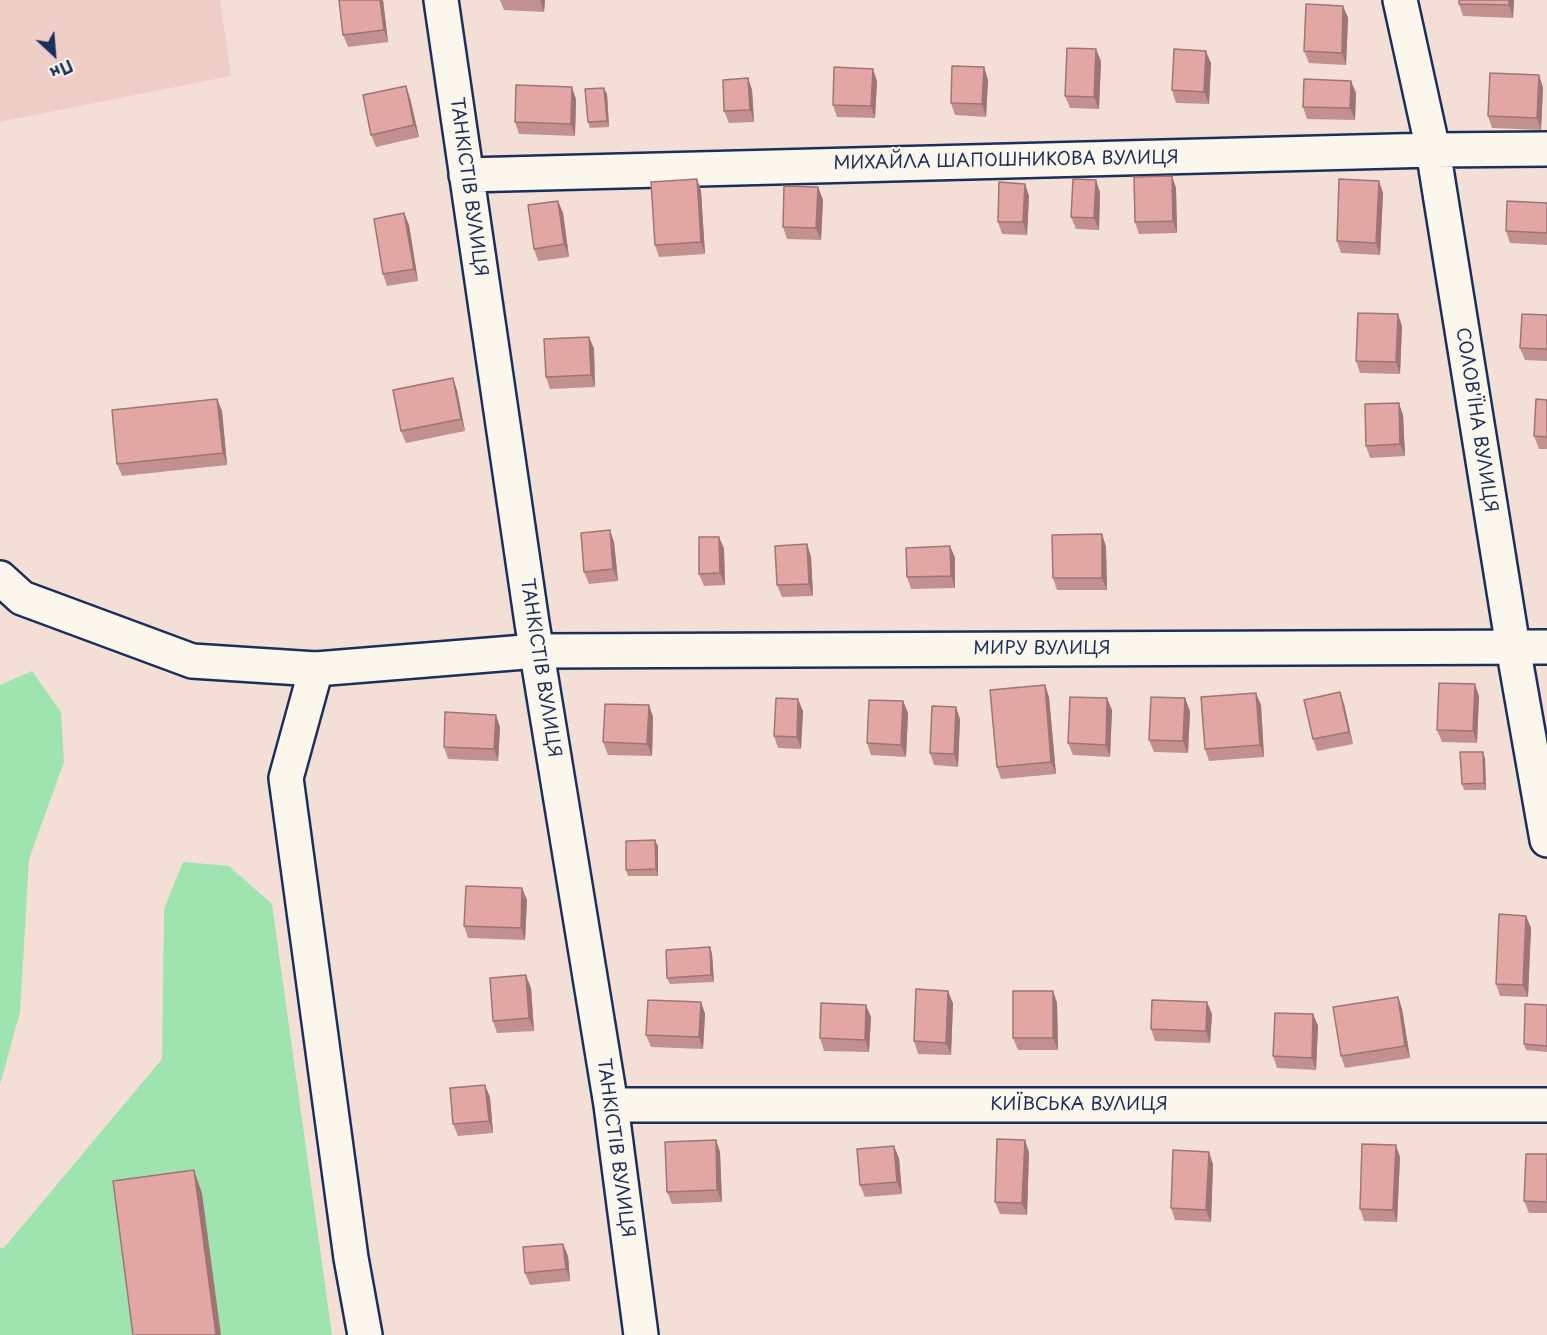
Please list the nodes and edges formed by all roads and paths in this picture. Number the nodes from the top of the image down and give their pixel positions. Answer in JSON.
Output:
{"nodes":[{"id":1,"x":441,"y":0,"type":"edge"},
{"id":2,"x":1400,"y":0,"type":"edge"},
{"id":3,"x":1547,"y":149,"type":"edge"},
{"id":4,"x":1433,"y":150,"type":"junction"},
{"id":5,"x":466,"y":175,"type":"junction"},
{"id":6,"x":0,"y":578,"type":"edge"},
{"id":7,"x":1513,"y":647,"type":"junction"},
{"id":8,"x":1547,"y":647,"type":"edge"},
{"id":9,"x":537,"y":651,"type":"junction"},
{"id":10,"x":316,"y":669,"type":"junction"},
{"id":11,"x":1547,"y":840,"type":"edge"},
{"id":12,"x":611,"y":1105,"type":"junction"},
{"id":13,"x":1547,"y":1105,"type":"edge"},
{"id":14,"x":365,"y":1335,"type":"edge"},
{"id":15,"x":641,"y":1335,"type":"edge"}],
"edges":[{"from":1,"to":5,"type":"street","name":"ТАНКІСТІВ ВУЛИЦЯ"},
{"from":2,"to":4,"type":"street","name":"СОЛОВ'ЇНА ВУЛИЦЯ"},
{"from":3,"to":4,"type":"street","name":"МИХАЙЛА ШАПОШНИКОВА ВУЛИЦЯ"},
{"from":4,"to":5,"type":"street","name":"МИХАЙЛА ШАПОШНИКОВА ВУЛИЦЯ"},
{"from":4,"to":7,"type":"street","name":"СОЛОВ'ЇНА ВУЛИЦЯ"},
{"from":5,"to":9,"type":"street","name":"ТАНКІСТІВ ВУЛИЦЯ"},
{"from":6,"to":10,"type":"street","name":"МИРУ ВУЛИЦЯ"},
{"from":7,"to":8,"type":"street","name":"МИРУ ВУЛИЦЯ"},
{"from":7,"to":9,"type":"street","name":"МИРУ ВУЛИЦЯ"},
{"from":7,"to":11,"type":"street","name":"СОЛОВ'ЇНА ВУЛИЦЯ"},
{"from":9,"to":10,"type":"street","name":"МИРУ ВУЛИЦЯ"},
{"from":9,"to":12,"type":"street","name":"ТАНКІСТІВ ВУЛИЦЯ"},
{"from":10,"to":14,"type":"street"},
{"from":12,"to":13,"type":"street","name":"КИЇВСЬКА ВУЛИЦЯ"},
{"from":12,"to":15,"type":"street","name":"ТАНКІСТІВ ВУЛИЦЯ"}]}
